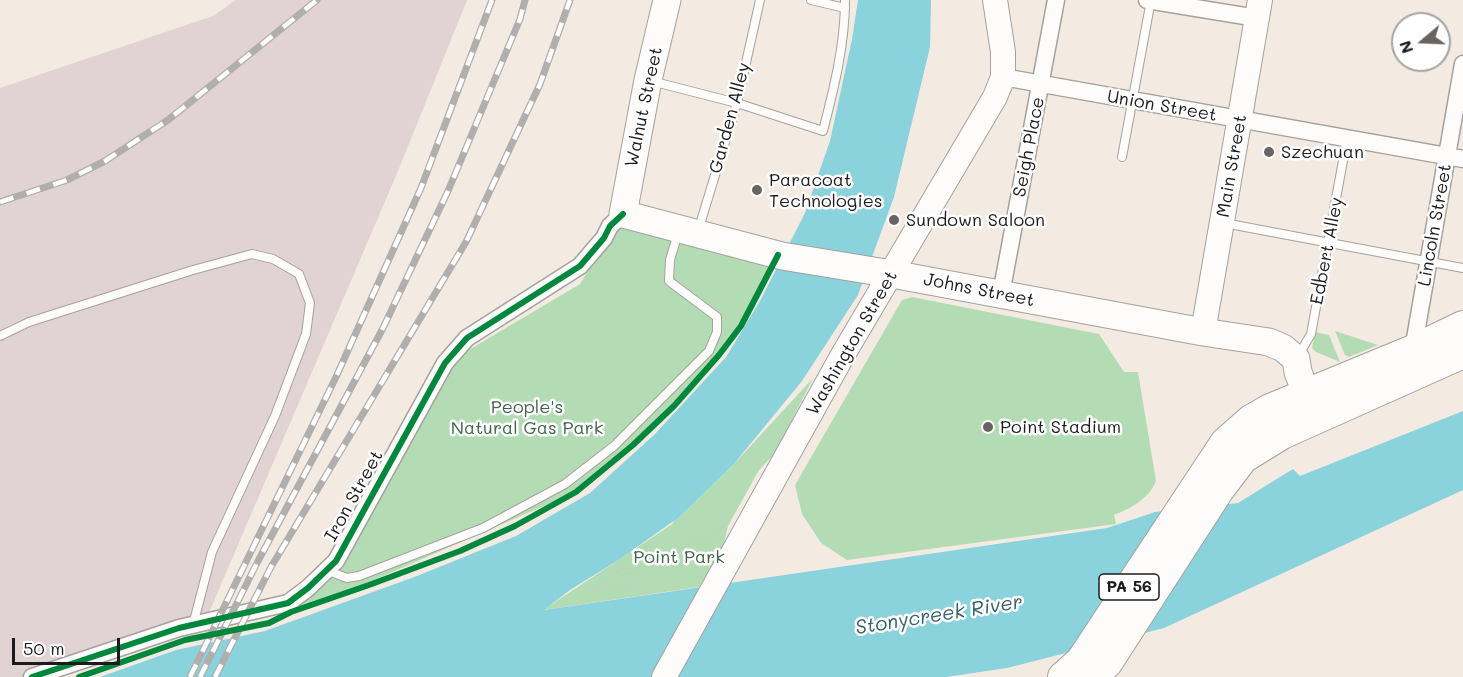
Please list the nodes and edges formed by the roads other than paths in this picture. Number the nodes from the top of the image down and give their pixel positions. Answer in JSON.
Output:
{"nodes":[{"id":1,"x":667,"y":0,"type":"edge"},
{"id":2,"x":760,"y":0,"type":"edge"},
{"id":3,"x":811,"y":0,"type":"edge"},
{"id":4,"x":995,"y":0,"type":"edge"},
{"id":5,"x":1056,"y":0,"type":"edge"},
{"id":6,"x":1149,"y":0,"type":"edge"},
{"id":7,"x":845,"y":4,"type":"edge"},
{"id":8,"x":1258,"y":9,"type":"edge"},
{"id":9,"x":1463,"y":64,"type":"edge"},
{"id":10,"x":1003,"y":77,"type":"junction"},
{"id":11,"x":648,"y":80,"type":"junction"},
{"id":12,"x":1041,"y":84,"type":"junction"},
{"id":13,"x":1134,"y":100,"type":"junction"},
{"id":14,"x":737,"y":103,"type":"junction"},
{"id":15,"x":1240,"y":120,"type":"junction"},
{"id":16,"x":1347,"y":139,"type":"junction"},
{"id":17,"x":1122,"y":157,"type":"dead end"},
{"id":18,"x":1455,"y":158,"type":"edge"},
{"id":19,"x":623,"y":214,"type":"junction"},
{"id":20,"x":1222,"y":223,"type":"junction"},
{"id":21,"x":688,"y":232,"type":"junction"},
{"id":22,"x":1329,"y":243,"type":"junction"},
{"id":23,"x":1428,"y":261,"type":"junction"},
{"id":24,"x":1463,"y":268,"type":"edge"},
{"id":25,"x":882,"y":272,"type":"junction"},
{"id":26,"x":1001,"y":294,"type":"junction"},
{"id":27,"x":1203,"y":332,"type":"junction"},
{"id":28,"x":0,"y":336,"type":"edge"},
{"id":29,"x":1462,"y":347,"type":"edge"},
{"id":30,"x":1413,"y":350,"type":"junction"},
{"id":31,"x":1296,"y":359,"type":"junction"},
{"id":32,"x":1311,"y":407,"type":"junction"},
{"id":33,"x":1204,"y":492,"type":"junction"},
{"id":34,"x":327,"y":570,"type":"junction"},
{"id":35,"x":193,"y":625,"type":"junction"},
{"id":36,"x":1100,"y":670,"type":"edge"},
{"id":37,"x":32,"y":677,"type":"edge"},
{"id":38,"x":664,"y":677,"type":"edge"},
{"id":39,"x":1063,"y":677,"type":"edge"}],
"edges":[{"from":1,"to":11,"type":"main road","name":"Walnut Street"},
{"from":2,"to":14,"type":"lane","name":"Garden Alley"},
{"from":3,"to":7,"type":"lane"},
{"from":4,"to":10,"type":"main road","name":"Washington Street"},
{"from":5,"to":12,"type":"street","name":"Seigh Place"},
{"from":6,"to":8,"type":"street"},
{"from":6,"to":13,"type":"lane"},
{"from":7,"to":14,"type":"lane"},
{"from":8,"to":15,"type":"main road","name":"Main Street"},
{"from":9,"to":18,"type":"street","name":"Lincoln Street"},
{"from":10,"to":12,"type":"street","name":"Union Street"},
{"from":10,"to":25,"type":"main road","name":"Washington Street"},
{"from":11,"to":14,"type":"lane"},
{"from":11,"to":19,"type":"main road","name":"Walnut Street"},
{"from":12,"to":13,"type":"street","name":"Union Street"},
{"from":12,"to":26,"type":"street","name":"Seigh Place"},
{"from":13,"to":15,"type":"street","name":"Union Street"},
{"from":13,"to":17,"type":"lane"},
{"from":14,"to":21,"type":"lane","name":"Garden Alley"},
{"from":15,"to":16,"type":"street","name":"Union Street"},
{"from":15,"to":20,"type":"main road","name":"Main Street"},
{"from":16,"to":18,"type":"street","name":"Union Street"},
{"from":16,"to":22,"type":"lane","name":"Edbert Alley"},
{"from":18,"to":23,"type":"street","name":"Lincoln Street"},
{"from":19,"to":21,"type":"main road","name":"Johns Street"},
{"from":19,"to":34,"type":"street","name":"Iron Street"},
{"from":20,"to":22,"type":"lane"},
{"from":20,"to":27,"type":"main road","name":"Main Street"},
{"from":21,"to":25,"type":"main road","name":"Johns Street"},
{"from":21,"to":34,"type":"lane","name":"Garden Alley"},
{"from":22,"to":23,"type":"lane"},
{"from":22,"to":31,"type":"lane","name":"Edbert Alley"},
{"from":23,"to":24,"type":"lane"},
{"from":23,"to":30,"type":"street","name":"Lincoln Street"},
{"from":25,"to":26,"type":"main road","name":"Johns Street"},
{"from":25,"to":38,"type":"main road","name":"Washington Street"},
{"from":26,"to":27,"type":"main road","name":"Johns Street"},
{"from":27,"to":31,"type":"main road","name":"Johns Street"},
{"from":28,"to":35,"type":"lane"},
{"from":29,"to":30,"type":"highway","number":"PA 56"},
{"from":29,"to":32,"type":"highway","number":"PA 56"},
{"from":30,"to":32,"type":"highway","number":"PA 56"},
{"from":31,"to":32,"type":"main road"},
{"from":32,"to":33,"type":"highway","number":"PA 56"},
{"from":33,"to":36,"type":"highway","number":"PA 56"},
{"from":33,"to":39,"type":"highway","number":"PA 56"},
{"from":34,"to":35,"type":"street","name":"Iron Street"},
{"from":35,"to":37,"type":"street","name":"Iron Street"}]}
